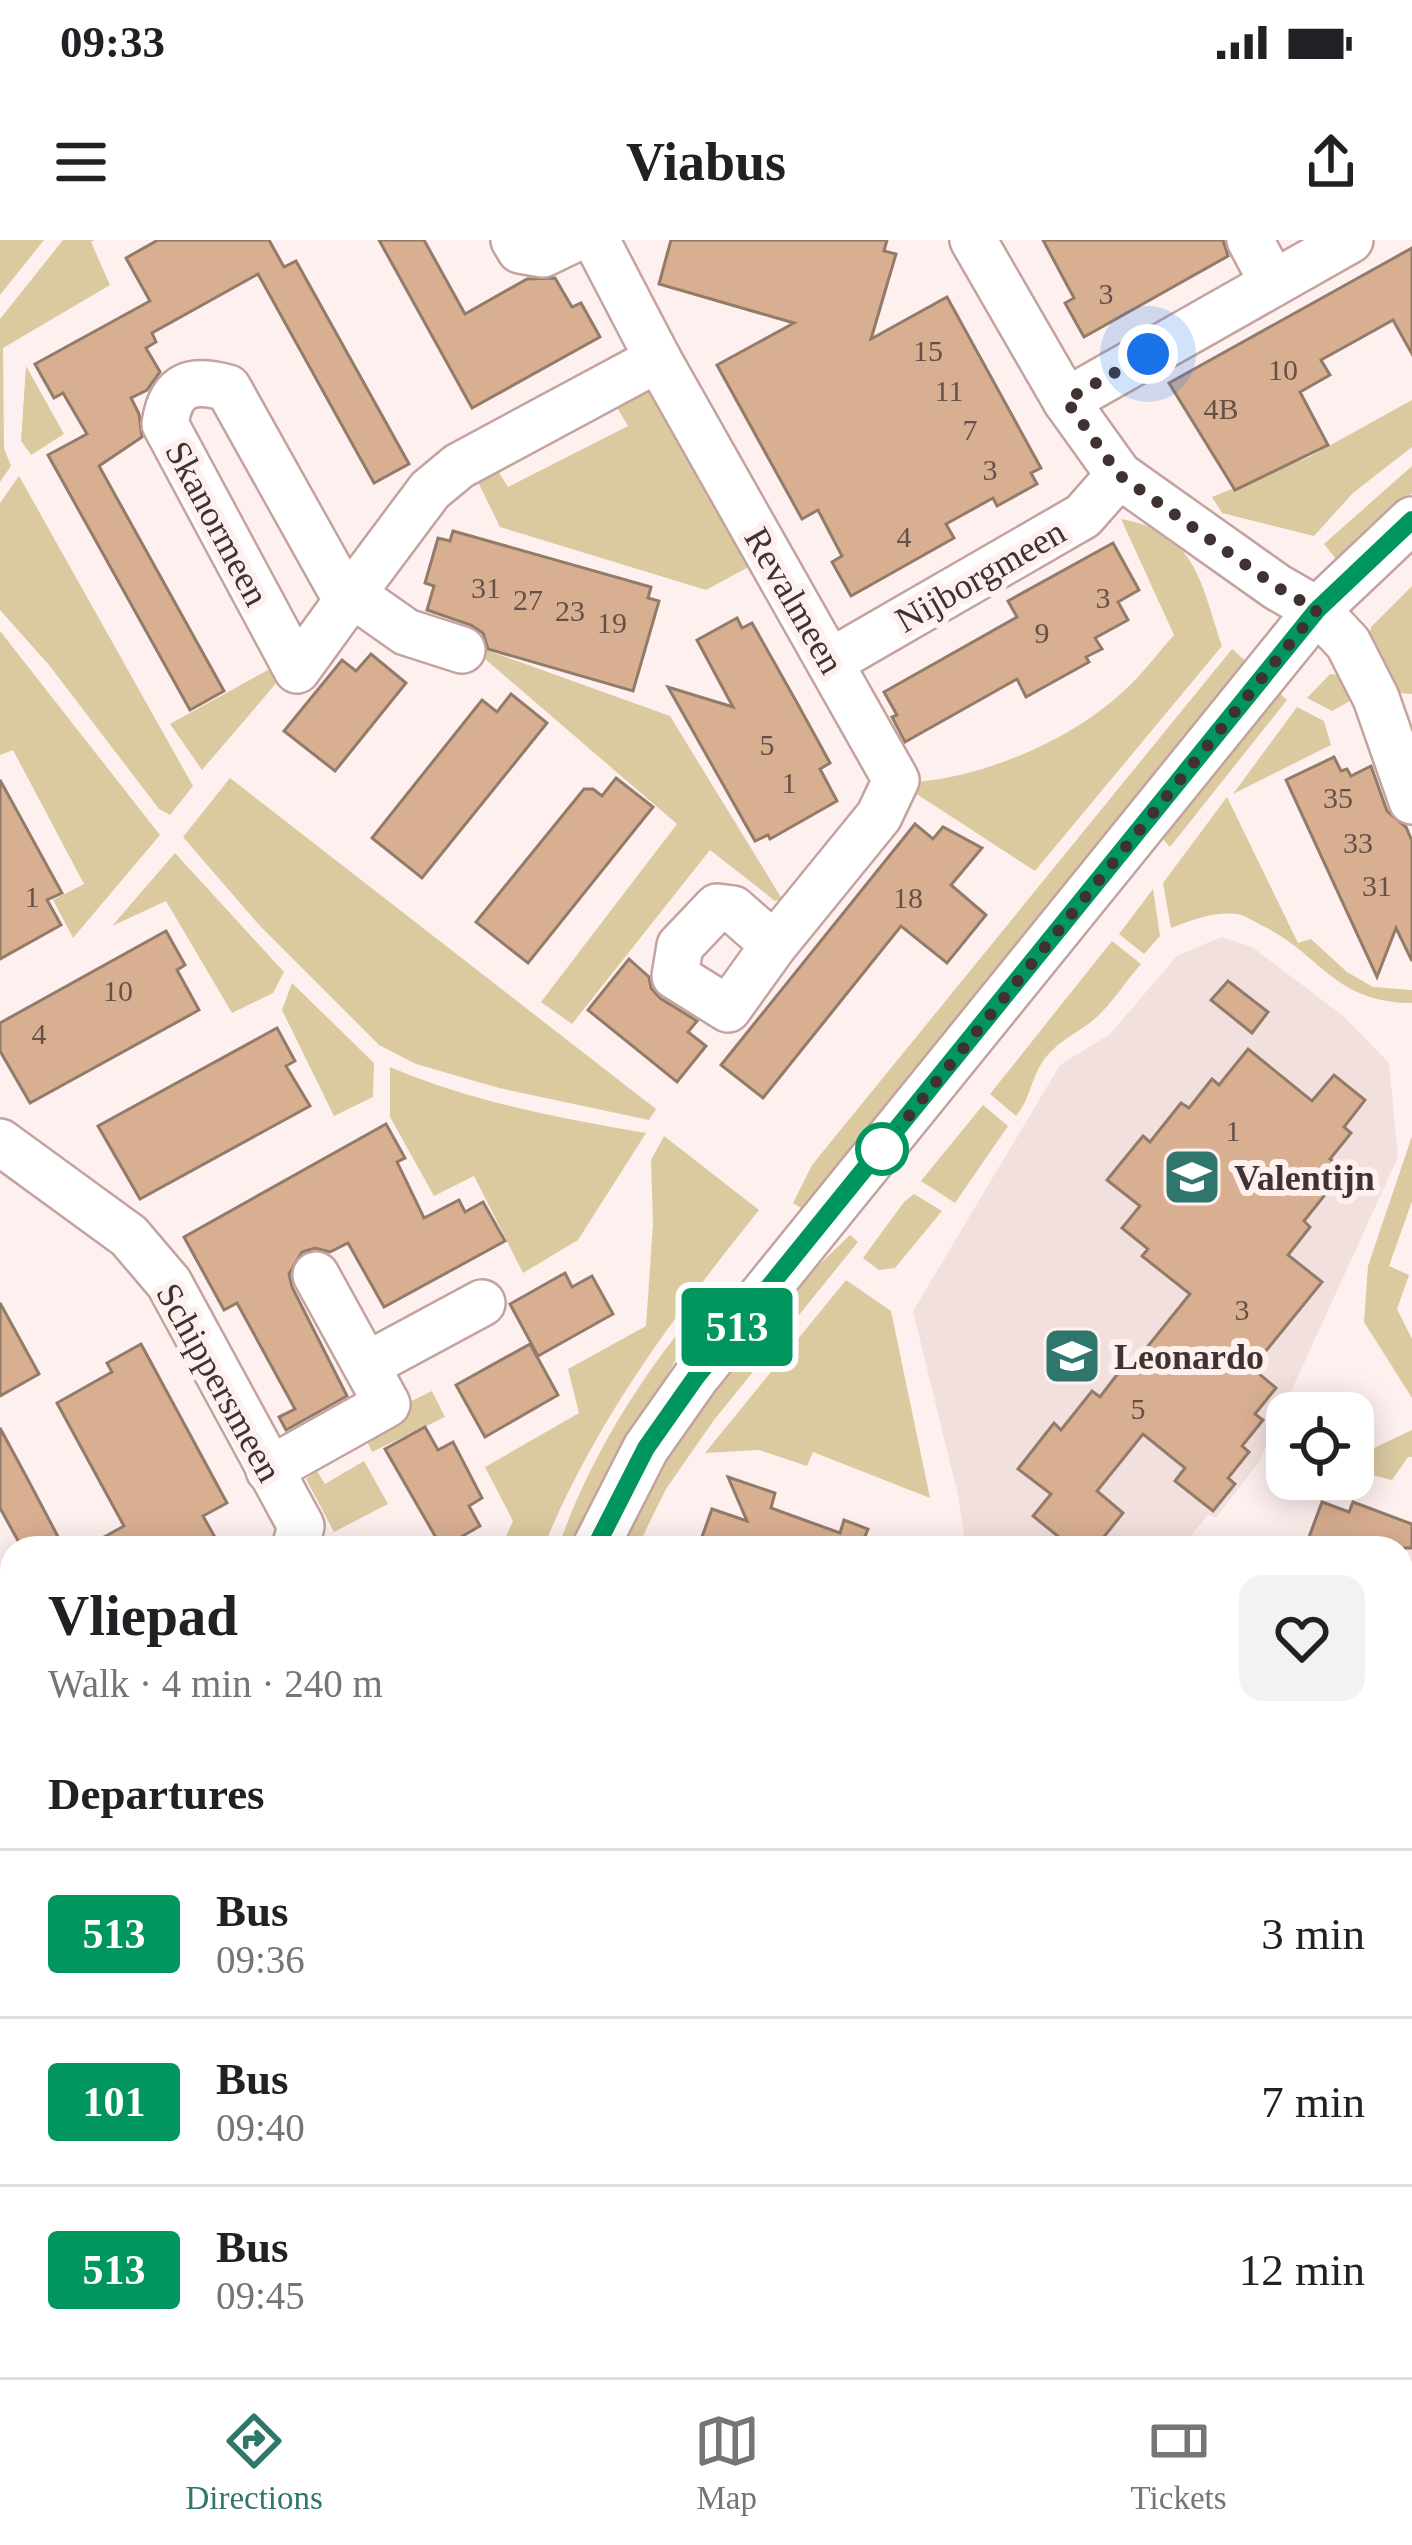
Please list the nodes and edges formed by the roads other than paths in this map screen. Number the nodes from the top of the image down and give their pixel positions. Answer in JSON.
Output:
{"nodes":[{"id":1,"x":514,"y":240,"type":"edge"},
{"id":2,"x":572,"y":240,"type":"edge"},
{"id":3,"x":596,"y":240,"type":"edge"},
{"id":4,"x":973,"y":240,"type":"edge"},
{"id":5,"x":1250,"y":240,"type":"edge"},
{"id":6,"x":1350,"y":240,"type":"edge"},
{"id":7,"x":1273,"y":284,"type":"junction"},
{"id":8,"x":658,"y":359,"type":"junction"},
{"id":9,"x":1066,"y":400,"type":"junction"},
{"id":10,"x":1119,"y":475,"type":"junction"},
{"id":11,"x":1412,"y":520,"type":"edge"},
{"id":12,"x":349,"y":598,"type":"junction"},
{"id":13,"x":1317,"y":610,"type":"junction"},
{"id":14,"x":462,"y":650,"type":"dead end"},
{"id":15,"x":830,"y":662,"type":"junction"},
{"id":16,"x":1412,"y":801,"type":"edge"},
{"id":17,"x":774,"y":945,"type":"dead end"},
{"id":18,"x":0,"y":1142,"type":"edge"},
{"id":19,"x":316,"y":1275,"type":"dead end"},
{"id":20,"x":482,"y":1303,"type":"dead end"},
{"id":21,"x":367,"y":1365,"type":"junction"},
{"id":22,"x":269,"y":1470,"type":"junction"},
{"id":23,"x":299,"y":1536,"type":"edge"},
{"id":24,"x":601,"y":1536,"type":"edge"}],
"edges":[{"from":1,"to":2,"type":"street"},
{"from":3,"to":8,"type":"street","name":"Revalmeen"},
{"from":4,"to":9,"type":"street"},
{"from":5,"to":7,"type":"street"},
{"from":6,"to":7,"type":"street"},
{"from":7,"to":9,"type":"street"},
{"from":8,"to":12,"type":"street"},
{"from":8,"to":15,"type":"street","name":"Revalmeen"},
{"from":9,"to":10,"type":"street"},
{"from":10,"to":13,"type":"street"},
{"from":10,"to":15,"type":"street","name":"Nijborgmeen"},
{"from":11,"to":13,"type":"street"},
{"from":12,"to":12,"type":"street","name":"Skanormeen"},
{"from":12,"to":14,"type":"street","name":"Skanormeen"},
{"from":13,"to":16,"type":"street"},
{"from":13,"to":24,"type":"street"},
{"from":15,"to":17,"type":"street","name":"Revalmeen"},
{"from":18,"to":22,"type":"street","name":"Schippersmeen"},
{"from":19,"to":21,"type":"street"},
{"from":20,"to":21,"type":"street"},
{"from":21,"to":22,"type":"street"},
{"from":22,"to":23,"type":"street","name":"Schippersmeen"}]}
